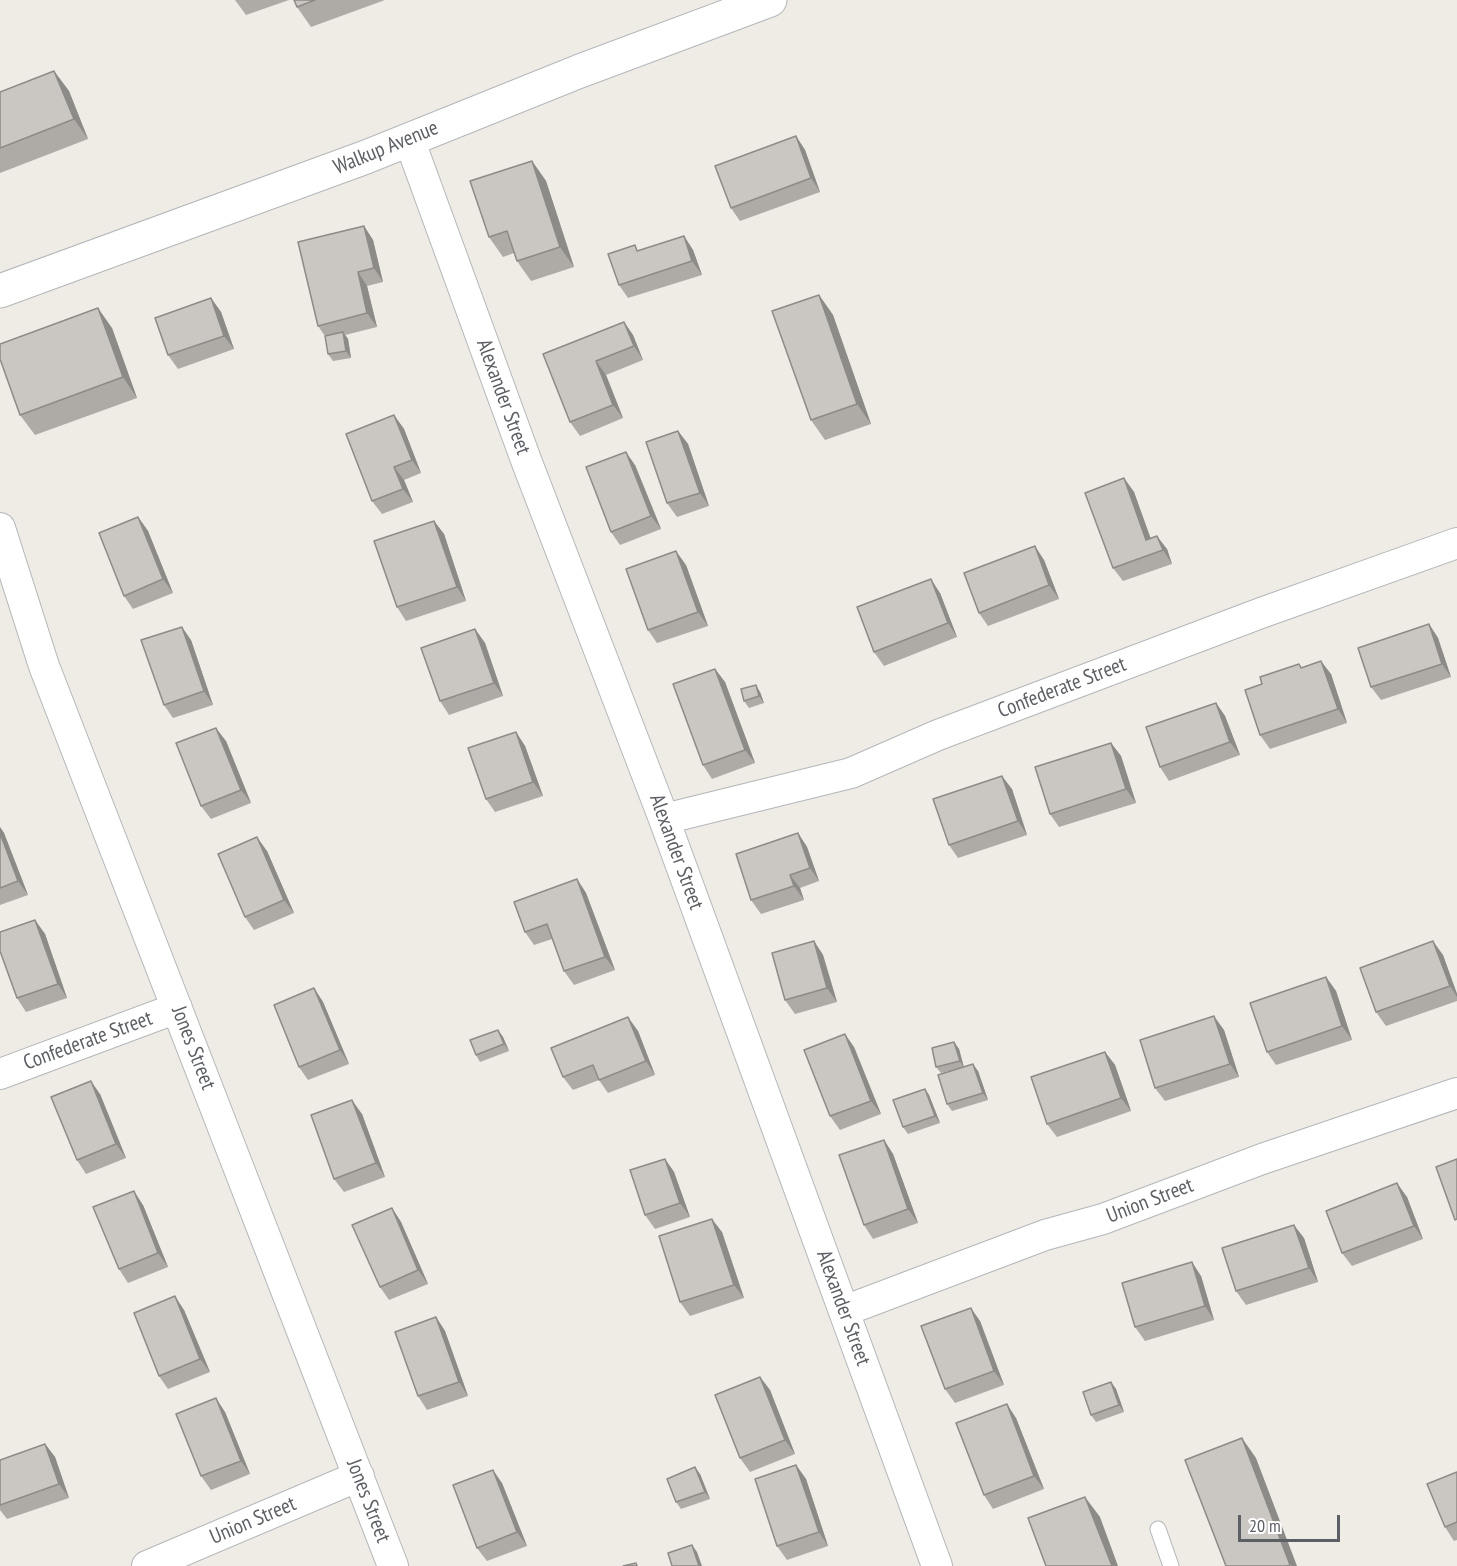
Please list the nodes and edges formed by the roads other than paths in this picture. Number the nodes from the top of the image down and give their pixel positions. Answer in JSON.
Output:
{"nodes":[{"id":1,"x":770,"y":0,"type":"edge"},
{"id":2,"x":409,"y":139,"type":"junction"},
{"id":3,"x":0,"y":291,"type":"edge"},
{"id":4,"x":0,"y":528,"type":"edge"},
{"id":5,"x":1457,"y":543,"type":"edge"},
{"id":6,"x":664,"y":819,"type":"junction"},
{"id":7,"x":177,"y":1008,"type":"junction"},
{"id":8,"x":0,"y":1074,"type":"edge"},
{"id":9,"x":1457,"y":1093,"type":"edge"},
{"id":10,"x":844,"y":1311,"type":"junction"},
{"id":11,"x":359,"y":1476,"type":"junction"},
{"id":12,"x":1158,"y":1528,"type":"dead end"},
{"id":13,"x":147,"y":1566,"type":"edge"},
{"id":14,"x":393,"y":1566,"type":"edge"},
{"id":15,"x":937,"y":1566,"type":"edge"},
{"id":16,"x":1171,"y":1566,"type":"edge"}],
"edges":[{"from":1,"to":2,"type":"street","name":"Walkup Avenue"},
{"from":2,"to":3,"type":"street","name":"Walkup Avenue"},
{"from":2,"to":6,"type":"street","name":"Alexander Street"},
{"from":4,"to":7,"type":"street","name":"Jones Street"},
{"from":5,"to":6,"type":"street","name":"Confederate Street"},
{"from":6,"to":10,"type":"street","name":"Alexander Street"},
{"from":7,"to":8,"type":"street","name":"Confederate Street"},
{"from":7,"to":11,"type":"street","name":"Jones Street"},
{"from":9,"to":10,"type":"street","name":"Union Street"},
{"from":10,"to":15,"type":"street","name":"Alexander Street"},
{"from":11,"to":13,"type":"street","name":"Union Street"},
{"from":11,"to":14,"type":"street","name":"Jones Street"},
{"from":12,"to":16,"type":"lane"}]}
